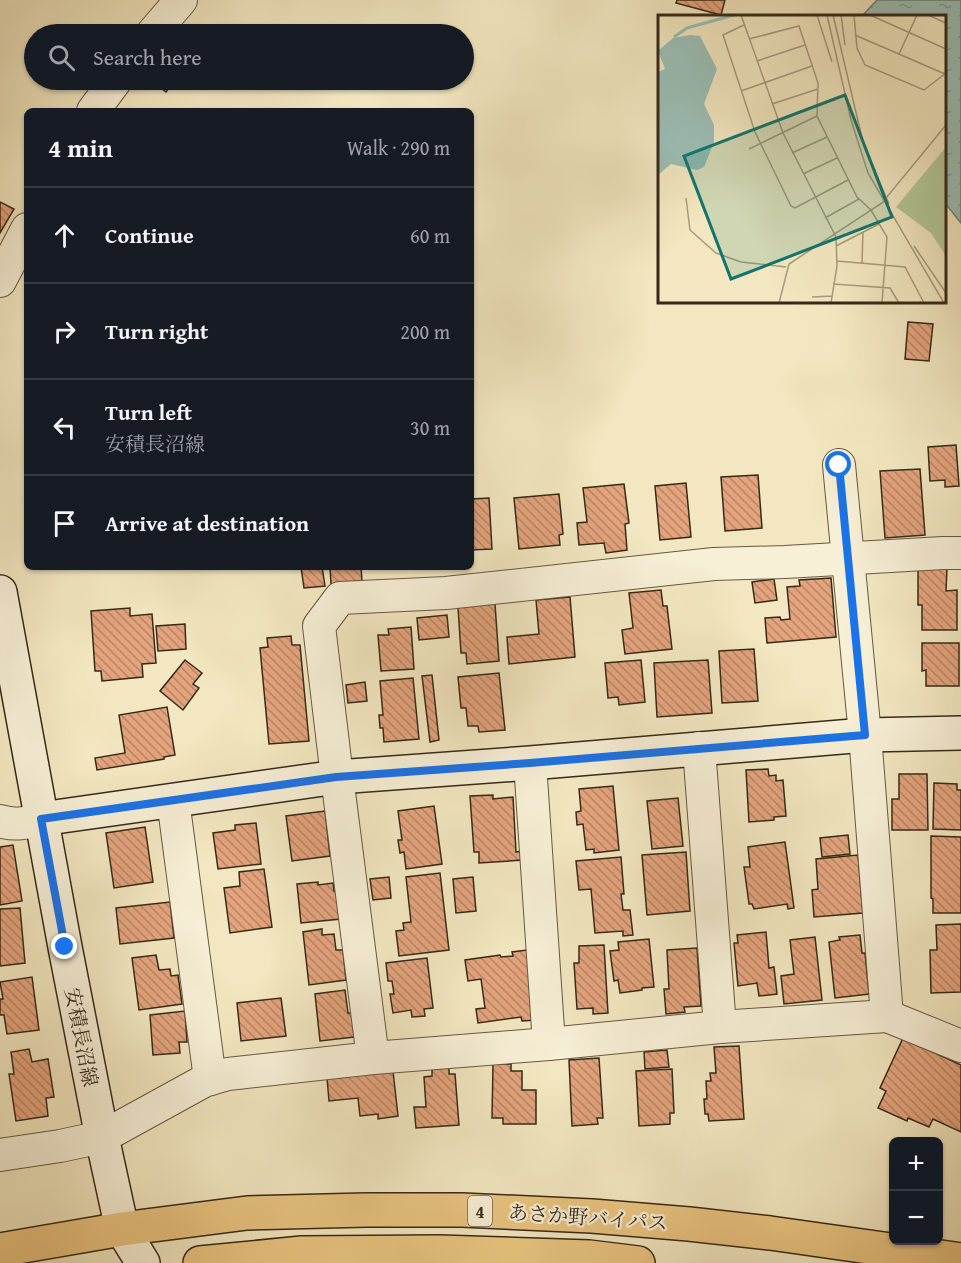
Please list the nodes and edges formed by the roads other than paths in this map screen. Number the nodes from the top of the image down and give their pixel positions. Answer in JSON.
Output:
{"nodes":[{"id":1,"x":181,"y":0,"type":"edge"},
{"id":2,"x":161,"y":24,"type":"edge"},
{"id":3,"x":109,"y":90,"type":"edge"},
{"id":4,"x":95,"y":108,"type":"edge"},
{"id":5,"x":24,"y":236,"type":"edge"},
{"id":6,"x":0,"y":281,"type":"edge"},
{"id":7,"x":839,"y":465,"type":"dead end"},
{"id":8,"x":961,"y":553,"type":"edge"},
{"id":9,"x":848,"y":558,"type":"junction"},
{"id":10,"x":0,"y":592,"type":"edge"},
{"id":11,"x":961,"y":733,"type":"edge"},
{"id":12,"x":865,"y":735,"type":"junction"},
{"id":13,"x":699,"y":748,"type":"junction"},
{"id":14,"x":530,"y":763,"type":"junction"},
{"id":15,"x":336,"y":777,"type":"junction"},
{"id":16,"x":173,"y":800,"type":"junction"},
{"id":17,"x":41,"y":819,"type":"junction"},
{"id":18,"x":0,"y":822,"type":"edge"},
{"id":19,"x":887,"y":1016,"type":"junction"},
{"id":20,"x":720,"y":1027,"type":"junction"},
{"id":21,"x":549,"y":1044,"type":"junction"},
{"id":22,"x":961,"y":1046,"type":"edge"},
{"id":23,"x":373,"y":1058,"type":"junction"},
{"id":24,"x":210,"y":1079,"type":"junction"},
{"id":25,"x":102,"y":1137,"type":"junction"},
{"id":26,"x":0,"y":1155,"type":"edge"},
{"id":27,"x":122,"y":1229,"type":"junction"},
{"id":28,"x":961,"y":1242,"type":"edge"},
{"id":29,"x":866,"y":1247,"type":"junction"},
{"id":30,"x":0,"y":1250,"type":"edge"},
{"id":31,"x":961,"y":1260,"type":"edge"},
{"id":32,"x":143,"y":1263,"type":"edge"},
{"id":33,"x":200,"y":1263,"type":"edge"},
{"id":34,"x":638,"y":1263,"type":"edge"}],
"edges":[{"from":1,"to":2,"type":"street"},
{"from":3,"to":4,"type":"street"},
{"from":5,"to":6,"type":"street"},
{"from":7,"to":9,"type":"street"},
{"from":8,"to":9,"type":"street"},
{"from":9,"to":12,"type":"street"},
{"from":9,"to":15,"type":"street"},
{"from":10,"to":17,"type":"street","name":"安積長沼線"},
{"from":11,"to":12,"type":"street"},
{"from":12,"to":13,"type":"street"},
{"from":12,"to":19,"type":"street"},
{"from":13,"to":14,"type":"street"},
{"from":13,"to":20,"type":"street"},
{"from":14,"to":15,"type":"street"},
{"from":14,"to":21,"type":"street"},
{"from":15,"to":16,"type":"street"},
{"from":15,"to":23,"type":"street"},
{"from":16,"to":17,"type":"street"},
{"from":16,"to":24,"type":"street"},
{"from":17,"to":18,"type":"street"},
{"from":17,"to":25,"type":"street","name":"安積長沼線"},
{"from":19,"to":20,"type":"street"},
{"from":19,"to":22,"type":"street"},
{"from":20,"to":21,"type":"street"},
{"from":21,"to":23,"type":"street"},
{"from":23,"to":24,"type":"street"},
{"from":24,"to":25,"type":"street"},
{"from":25,"to":26,"type":"street"},
{"from":25,"to":27,"type":"street","name":"安積長沼線"},
{"from":27,"to":29,"type":"highway","name":"あさか野バイパス","number":"4"},
{"from":27,"to":30,"type":"highway","name":"あさか野バイパス","number":"4"},
{"from":27,"to":32,"type":"street","name":"安積長沼線"},
{"from":28,"to":29,"type":"highway"},
{"from":29,"to":31,"type":"highway","name":"あさか野バイパス","number":"4"},
{"from":33,"to":34,"type":"highway","name":"あさか野バイパス","number":"4"}]}
